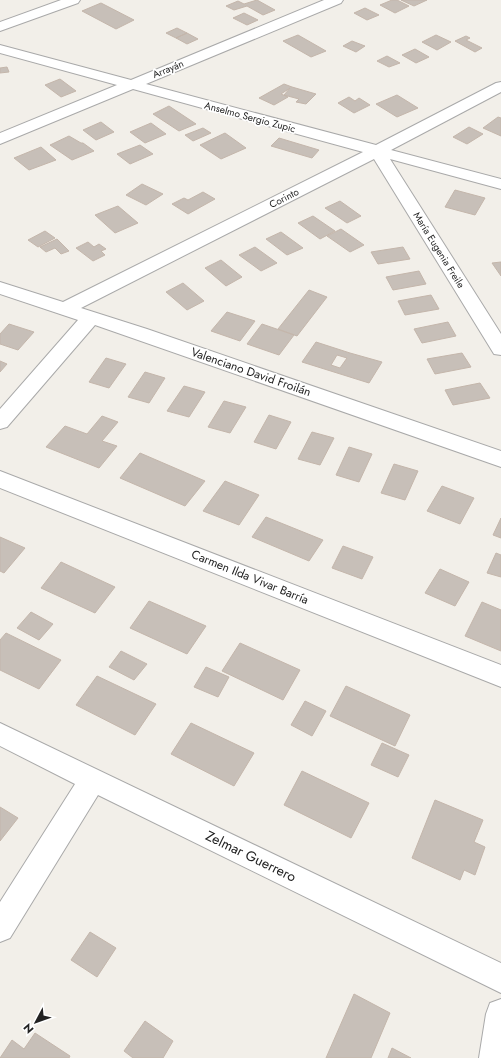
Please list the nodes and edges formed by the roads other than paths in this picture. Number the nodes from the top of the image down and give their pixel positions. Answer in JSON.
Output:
{"nodes":[{"id":1,"x":73,"y":0,"type":"edge"},
{"id":2,"x":336,"y":0,"type":"edge"},
{"id":3,"x":0,"y":28,"type":"edge"},
{"id":4,"x":0,"y":49,"type":"edge"},
{"id":5,"x":131,"y":84,"type":"junction"},
{"id":6,"x":501,"y":86,"type":"edge"},
{"id":7,"x":0,"y":140,"type":"edge"},
{"id":8,"x":377,"y":151,"type":"junction"},
{"id":9,"x":501,"y":184,"type":"edge"},
{"id":10,"x":0,"y":288,"type":"edge"},
{"id":11,"x":66,"y":308,"type":"junction"},
{"id":12,"x":91,"y":317,"type":"junction"},
{"id":13,"x":501,"y":349,"type":"edge"},
{"id":14,"x":0,"y":422,"type":"edge"},
{"id":15,"x":501,"y":459,"type":"edge"},
{"id":16,"x":0,"y":478,"type":"edge"},
{"id":17,"x":501,"y":676,"type":"edge"},
{"id":18,"x":0,"y":734,"type":"edge"},
{"id":19,"x":93,"y":779,"type":"junction"},
{"id":20,"x":0,"y":928,"type":"edge"},
{"id":21,"x":501,"y":978,"type":"edge"},
{"id":22,"x":501,"y":1014,"type":"edge"},
{"id":23,"x":494,"y":1058,"type":"edge"}],
"edges":[{"from":1,"to":3,"type":"street"},
{"from":2,"to":5,"type":"street","name":"Arrayán"},
{"from":4,"to":5,"type":"street","name":"Anselmo Sergio Zupic"},
{"from":5,"to":7,"type":"street","name":"Arrayán"},
{"from":5,"to":8,"type":"street","name":"Anselmo Sergio Zupic"},
{"from":6,"to":8,"type":"street","name":"Corinto"},
{"from":8,"to":9,"type":"street","name":"Anselmo Sergio Zupic"},
{"from":8,"to":11,"type":"street","name":"Corinto"},
{"from":8,"to":13,"type":"street","name":"María Eugenia Freile"},
{"from":10,"to":11,"type":"street","name":"Valenciano David Froilán"},
{"from":11,"to":12,"type":"street","name":"Valenciano David Froilán"},
{"from":12,"to":14,"type":"street"},
{"from":12,"to":15,"type":"street","name":"Valenciano David Froilán"},
{"from":16,"to":17,"type":"street","name":"Carmen Ilda Vivar Barría"},
{"from":18,"to":19,"type":"street","name":"Zelmar Guerrero"},
{"from":19,"to":20,"type":"street"},
{"from":19,"to":21,"type":"street","name":"Zelmar Guerrero"},
{"from":22,"to":23,"type":"street"}]}
